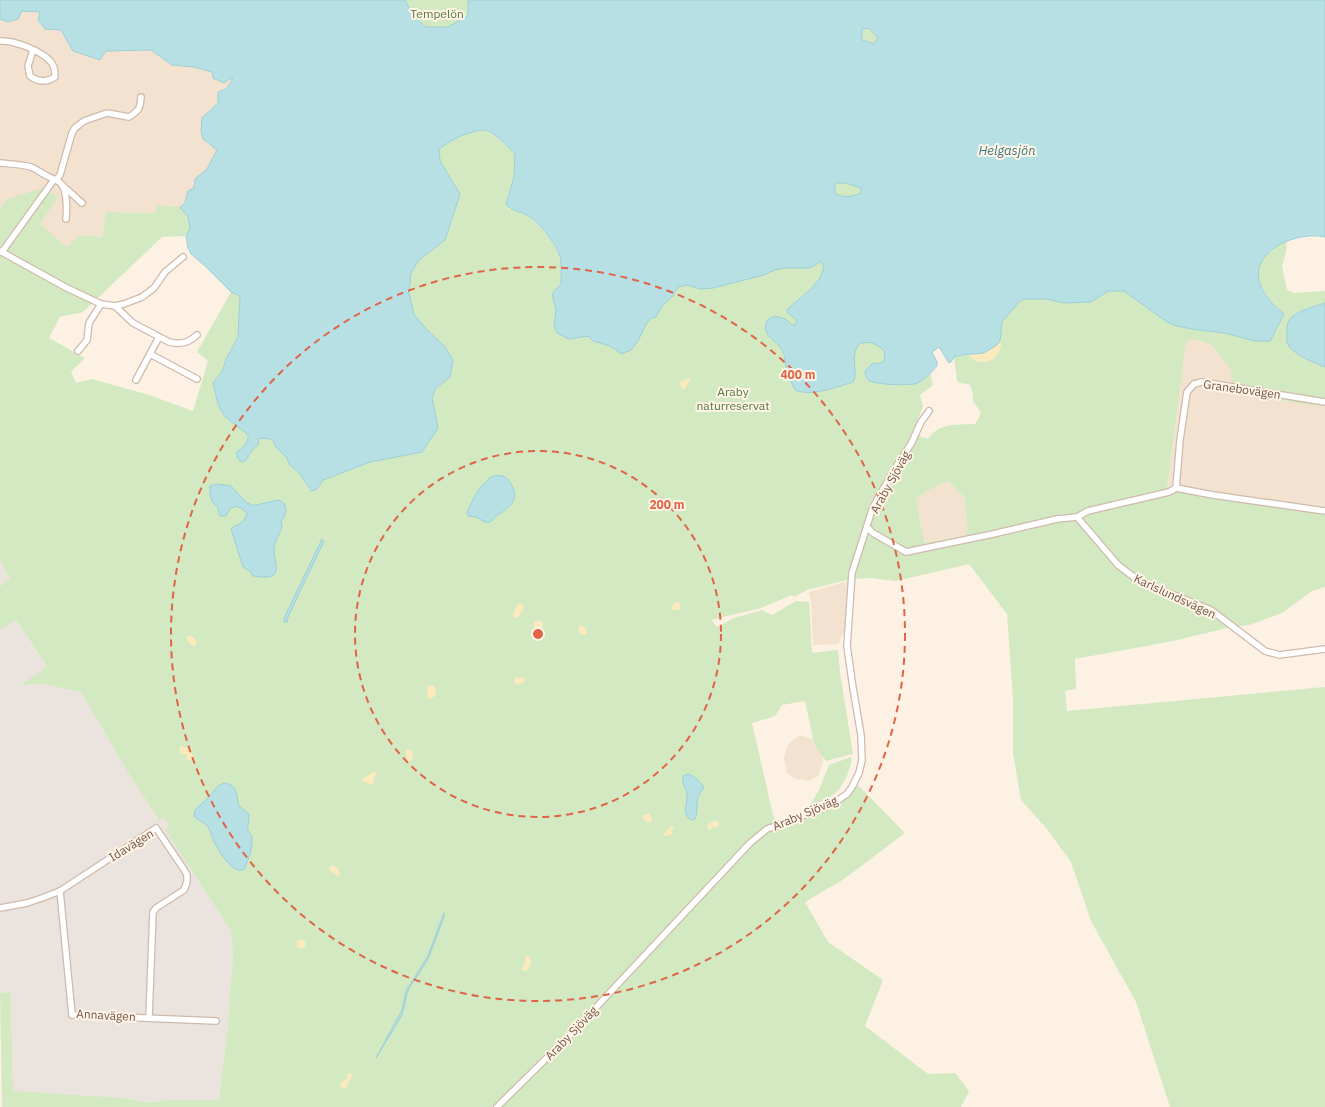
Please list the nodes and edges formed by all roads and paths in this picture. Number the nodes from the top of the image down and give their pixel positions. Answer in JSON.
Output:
{"nodes":[{"id":1,"x":0,"y":41,"type":"edge"},
{"id":2,"x":33,"y":50,"type":"junction"},
{"id":3,"x":141,"y":96,"type":"dead end"},
{"id":4,"x":0,"y":163,"type":"edge"},
{"id":5,"x":56,"y":180,"type":"junction"},
{"id":6,"x":63,"y":186,"type":"junction"},
{"id":7,"x":82,"y":203,"type":"dead end"},
{"id":8,"x":66,"y":219,"type":"dead end"},
{"id":9,"x":1,"y":252,"type":"edge"},
{"id":10,"x":183,"y":257,"type":"dead end"},
{"id":11,"x":101,"y":304,"type":"junction"},
{"id":12,"x":115,"y":306,"type":"junction"},
{"id":13,"x":197,"y":335,"type":"dead end"},
{"id":14,"x":159,"y":337,"type":"junction"},
{"id":15,"x":78,"y":351,"type":"dead end"},
{"id":16,"x":150,"y":354,"type":"junction"},
{"id":17,"x":197,"y":379,"type":"dead end"},
{"id":18,"x":136,"y":380,"type":"dead end"},
{"id":19,"x":1325,"y":402,"type":"edge"},
{"id":20,"x":929,"y":411,"type":"dead end"},
{"id":21,"x":1176,"y":488,"type":"junction"},
{"id":22,"x":1325,"y":511,"type":"edge"},
{"id":23,"x":1077,"y":517,"type":"junction"},
{"id":24,"x":867,"y":527,"type":"junction"},
{"id":25,"x":1325,"y":649,"type":"edge"},
{"id":26,"x":60,"y":891,"type":"junction"},
{"id":27,"x":0,"y":908,"type":"edge"},
{"id":28,"x":149,"y":1017,"type":"junction"},
{"id":29,"x":216,"y":1021,"type":"dead end"},
{"id":30,"x":497,"y":1107,"type":"edge"}],
"edges":[{"from":1,"to":2,"type":"street"},
{"from":2,"to":2,"type":"street"},
{"from":3,"to":5,"type":"street"},
{"from":4,"to":5,"type":"street"},
{"from":5,"to":6,"type":"street"},
{"from":5,"to":9,"type":"street"},
{"from":6,"to":7,"type":"street"},
{"from":6,"to":8,"type":"street"},
{"from":9,"to":11,"type":"street"},
{"from":10,"to":12,"type":"street"},
{"from":11,"to":12,"type":"street"},
{"from":11,"to":15,"type":"street"},
{"from":12,"to":14,"type":"street"},
{"from":13,"to":14,"type":"street"},
{"from":14,"to":16,"type":"street"},
{"from":16,"to":17,"type":"street"},
{"from":16,"to":18,"type":"street"},
{"from":19,"to":21,"type":"street","name":"Granebovägen"},
{"from":20,"to":24,"type":"street","name":"Araby Sjöväg"},
{"from":21,"to":22,"type":"street"},
{"from":21,"to":23,"type":"street"},
{"from":23,"to":24,"type":"street"},
{"from":23,"to":25,"type":"street","name":"Karlslundsvägen"},
{"from":24,"to":30,"type":"street","name":"Araby Sjöväg"},
{"from":26,"to":27,"type":"street","name":"Idavägen"},
{"from":26,"to":28,"type":"street","name":"Annavägen"},
{"from":26,"to":28,"type":"street","name":"Idavägen"},
{"from":28,"to":29,"type":"street","name":"Annavägen"}]}
